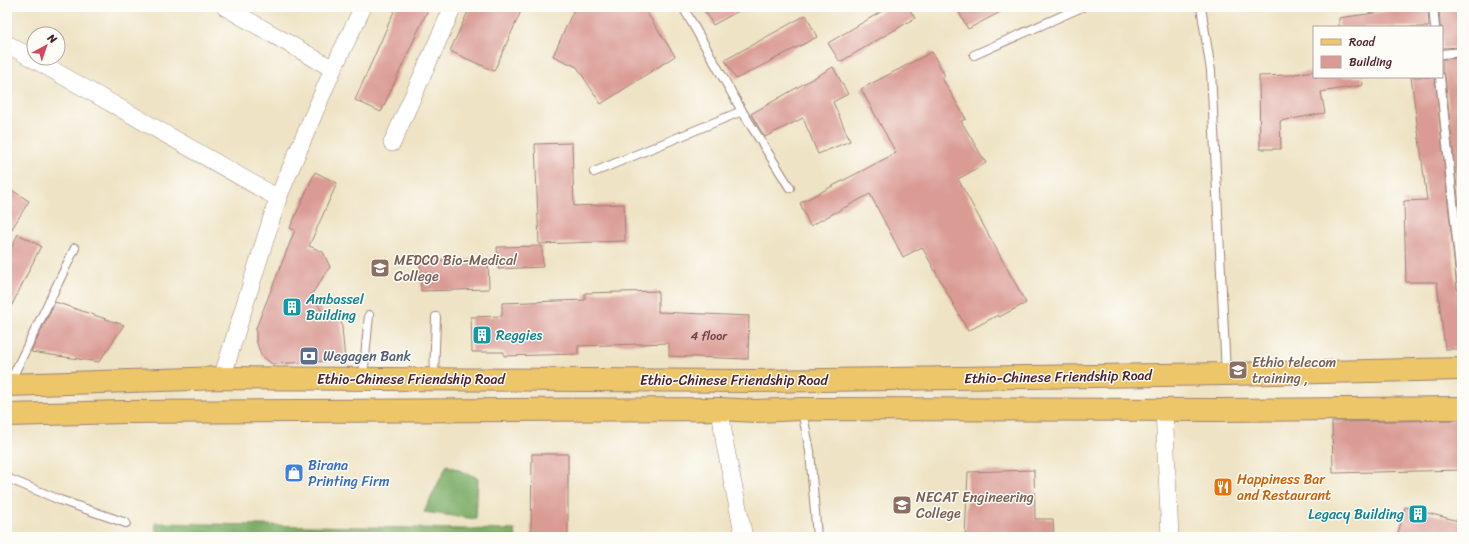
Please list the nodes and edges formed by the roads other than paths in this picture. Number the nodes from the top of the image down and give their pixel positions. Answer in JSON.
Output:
{"nodes":[{"id":1,"x":225,"y":7,"type":"edge"},
{"id":2,"x":363,"y":7,"type":"edge"},
{"id":3,"x":453,"y":7,"type":"edge"},
{"id":4,"x":683,"y":7,"type":"edge"},
{"id":5,"x":1082,"y":7,"type":"edge"},
{"id":6,"x":1201,"y":7,"type":"edge"},
{"id":7,"x":1433,"y":7,"type":"edge"},
{"id":8,"x":1435,"y":26,"type":"edge"},
{"id":9,"x":7,"y":44,"type":"edge"},
{"id":10,"x":1462,"y":52,"type":"edge"},
{"id":11,"x":1443,"y":54,"type":"edge"},
{"id":12,"x":974,"y":55,"type":"dead end"},
{"id":13,"x":334,"y":69,"type":"junction"},
{"id":14,"x":1440,"y":78,"type":"edge"},
{"id":15,"x":742,"y":111,"type":"junction"},
{"id":16,"x":392,"y":143,"type":"dead end"},
{"id":17,"x":594,"y":172,"type":"dead end"},
{"id":18,"x":790,"y":188,"type":"dead end"},
{"id":19,"x":278,"y":198,"type":"junction"},
{"id":20,"x":75,"y":248,"type":"dead end"},
{"id":21,"x":1462,"y":288,"type":"edge"},
{"id":22,"x":369,"y":315,"type":"dead end"},
{"id":23,"x":436,"y":317,"type":"dead end"},
{"id":24,"x":1462,"y":368,"type":"edge"},
{"id":25,"x":1227,"y":374,"type":"junction"},
{"id":26,"x":222,"y":378,"type":"junction"},
{"id":27,"x":363,"y":379,"type":"junction"},
{"id":28,"x":434,"y":379,"type":"junction"},
{"id":29,"x":753,"y":380,"type":"junction"},
{"id":30,"x":8,"y":385,"type":"edge"},
{"id":31,"x":1462,"y":408,"type":"edge"},
{"id":32,"x":720,"y":409,"type":"junction"},
{"id":33,"x":801,"y":409,"type":"junction"},
{"id":34,"x":1164,"y":409,"type":"junction"},
{"id":35,"x":755,"y":410,"type":"junction"},
{"id":36,"x":7,"y":415,"type":"edge"},
{"id":37,"x":7,"y":478,"type":"edge"},
{"id":38,"x":126,"y":523,"type":"dead end"},
{"id":39,"x":744,"y":537,"type":"edge"},
{"id":40,"x":817,"y":537,"type":"edge"},
{"id":41,"x":1170,"y":537,"type":"edge"}],
"edges":[{"from":1,"to":13,"type":"street"},
{"from":2,"to":13,"type":"street"},
{"from":3,"to":16,"type":"street"},
{"from":4,"to":15,"type":"lane"},
{"from":5,"to":12,"type":"lane"},
{"from":6,"to":25,"type":"lane"},
{"from":7,"to":8,"type":"lane"},
{"from":9,"to":19,"type":"street"},
{"from":10,"to":11,"type":"lane"},
{"from":13,"to":19,"type":"street"},
{"from":14,"to":21,"type":"lane"},
{"from":15,"to":17,"type":"lane"},
{"from":15,"to":18,"type":"lane"},
{"from":19,"to":26,"type":"street"},
{"from":20,"to":30,"type":"lane"},
{"from":22,"to":27,"type":"lane"},
{"from":23,"to":28,"type":"lane"},
{"from":24,"to":25,"type":"main road","name":"Ethio-Chinese Friendship Road"},
{"from":25,"to":29,"type":"main road","name":"Ethio-Chinese Friendship Road"},
{"from":26,"to":27,"type":"main road","name":"Ethio-Chinese Friendship Road"},
{"from":26,"to":30,"type":"main road","name":"Ethio-Chinese Friendship Road"},
{"from":27,"to":28,"type":"main road","name":"Ethio-Chinese Friendship Road"},
{"from":28,"to":29,"type":"main road","name":"Ethio-Chinese Friendship Road"},
{"from":29,"to":35,"type":"main road"},
{"from":31,"to":34,"type":"main road","name":"Ethio-Chinese Friendship Road"},
{"from":32,"to":35,"type":"main road","name":"Ethio-Chinese Friendship Road"},
{"from":32,"to":36,"type":"main road","name":"Ethio-Chinese Friendship Road"},
{"from":32,"to":39,"type":"street"},
{"from":33,"to":34,"type":"main road","name":"Ethio-Chinese Friendship Road"},
{"from":33,"to":35,"type":"main road","name":"Ethio-Chinese Friendship Road"},
{"from":33,"to":40,"type":"lane"},
{"from":34,"to":41,"type":"street"},
{"from":37,"to":38,"type":"lane"}]}
